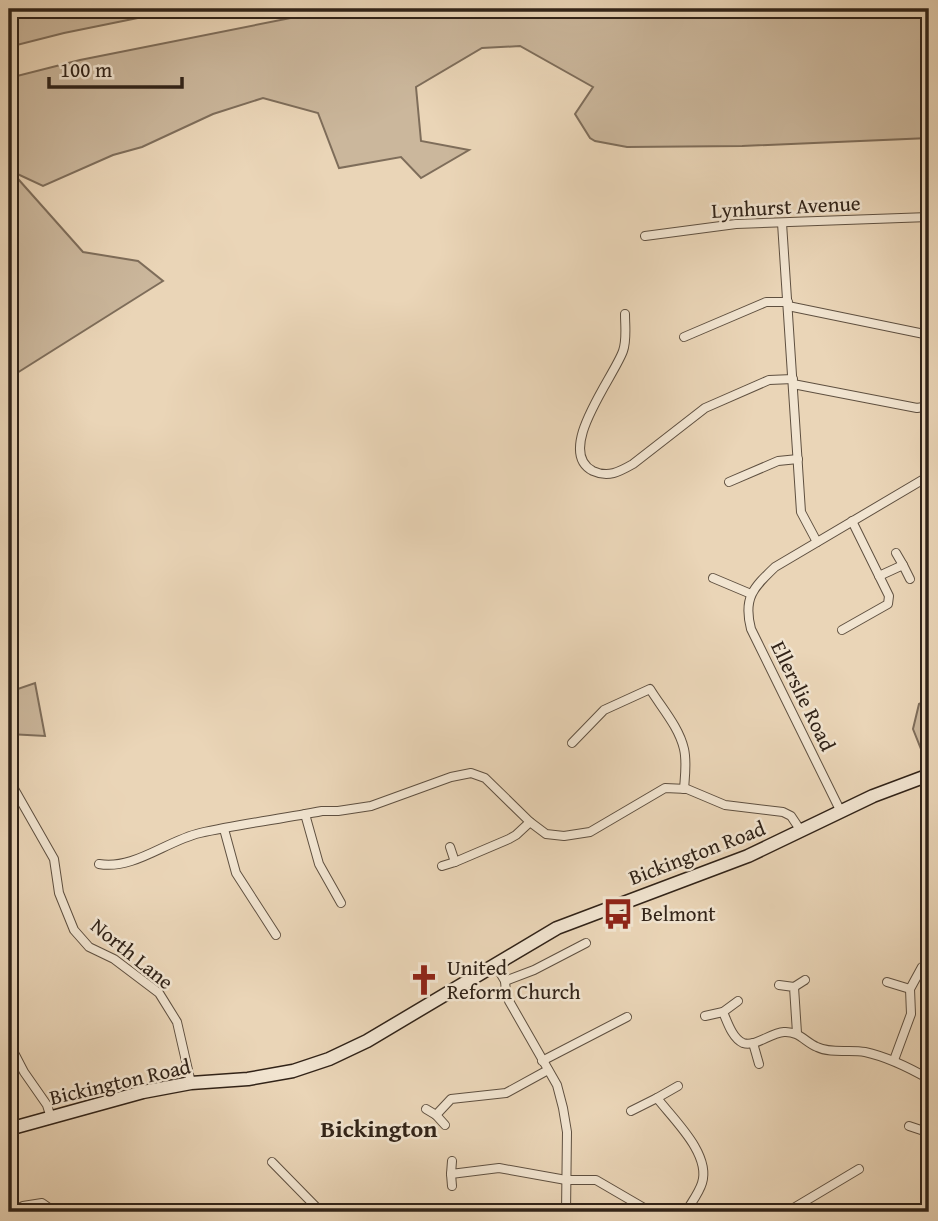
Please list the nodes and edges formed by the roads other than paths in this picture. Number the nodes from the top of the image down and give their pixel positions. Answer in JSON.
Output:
{"nodes":[{"id":1,"x":929,"y":217,"type":"edge"},
{"id":2,"x":782,"y":223,"type":"junction"},
{"id":3,"x":645,"y":236,"type":"dead end"},
{"id":4,"x":788,"y":304,"type":"junction"},
{"id":5,"x":625,"y":314,"type":"dead end"},
{"id":6,"x":929,"y":335,"type":"edge"},
{"id":7,"x":684,"y":337,"type":"dead end"},
{"id":8,"x":793,"y":381,"type":"junction"},
{"id":9,"x":929,"y":406,"type":"edge"},
{"id":10,"x":798,"y":459,"type":"junction"},
{"id":11,"x":929,"y":476,"type":"edge"},
{"id":12,"x":729,"y":482,"type":"dead end"},
{"id":13,"x":852,"y":521,"type":"junction"},
{"id":14,"x":817,"y":542,"type":"junction"},
{"id":15,"x":896,"y":553,"type":"dead end"},
{"id":16,"x":903,"y":565,"type":"junction"},
{"id":17,"x":880,"y":576,"type":"junction"},
{"id":18,"x":713,"y":578,"type":"dead end"},
{"id":19,"x":910,"y":579,"type":"dead end"},
{"id":20,"x":751,"y":594,"type":"junction"},
{"id":21,"x":842,"y":630,"type":"dead end"},
{"id":22,"x":572,"y":743,"type":"dead end"},
{"id":23,"x":929,"y":775,"type":"edge"},
{"id":24,"x":9,"y":780,"type":"edge"},
{"id":25,"x":684,"y":789,"type":"junction"},
{"id":26,"x":840,"y":810,"type":"junction"},
{"id":27,"x":305,"y":814,"type":"junction"},
{"id":28,"x":530,"y":822,"type":"junction"},
{"id":29,"x":224,"y":829,"type":"junction"},
{"id":30,"x":801,"y":831,"type":"junction"},
{"id":31,"x":450,"y":847,"type":"dead end"},
{"id":32,"x":455,"y":862,"type":"junction"},
{"id":33,"x":99,"y":864,"type":"dead end"},
{"id":34,"x":442,"y":866,"type":"dead end"},
{"id":35,"x":341,"y":903,"type":"dead end"},
{"id":36,"x":276,"y":935,"type":"dead end"},
{"id":37,"x":586,"y":943,"type":"dead end"},
{"id":38,"x":495,"y":964,"type":"junction"},
{"id":39,"x":922,"y":967,"type":"dead end"},
{"id":40,"x":805,"y":980,"type":"dead end"},
{"id":41,"x":505,"y":981,"type":"junction"},
{"id":42,"x":887,"y":982,"type":"dead end"},
{"id":43,"x":779,"y":985,"type":"dead end"},
{"id":44,"x":794,"y":987,"type":"junction"},
{"id":45,"x":911,"y":989,"type":"junction"},
{"id":46,"x":738,"y":1001,"type":"dead end"},
{"id":47,"x":723,"y":1012,"type":"junction"},
{"id":48,"x":705,"y":1016,"type":"dead end"},
{"id":49,"x":627,"y":1017,"type":"dead end"},
{"id":50,"x":797,"y":1033,"type":"junction"},
{"id":51,"x":753,"y":1043,"type":"junction"},
{"id":52,"x":11,"y":1047,"type":"dead end"},
{"id":53,"x":894,"y":1060,"type":"junction"},
{"id":54,"x":542,"y":1061,"type":"junction"},
{"id":55,"x":758,"y":1064,"type":"dead end"},
{"id":56,"x":548,"y":1070,"type":"junction"},
{"id":57,"x":929,"y":1079,"type":"edge"},
{"id":58,"x":191,"y":1083,"type":"junction"},
{"id":59,"x":678,"y":1086,"type":"dead end"},
{"id":60,"x":657,"y":1098,"type":"junction"},
{"id":61,"x":426,"y":1109,"type":"dead end"},
{"id":62,"x":631,"y":1111,"type":"dead end"},
{"id":63,"x":436,"y":1115,"type":"junction"},
{"id":64,"x":51,"y":1118,"type":"junction"},
{"id":65,"x":445,"y":1125,"type":"dead end"},
{"id":66,"x":909,"y":1126,"type":"dead end"},
{"id":67,"x":9,"y":1129,"type":"edge"},
{"id":68,"x":928,"y":1130,"type":"edge"},
{"id":69,"x":926,"y":1153,"type":"dead end"},
{"id":70,"x":452,"y":1161,"type":"dead end"},
{"id":71,"x":272,"y":1162,"type":"dead end"},
{"id":72,"x":859,"y":1169,"type":"dead end"},
{"id":73,"x":451,"y":1174,"type":"junction"},
{"id":74,"x":566,"y":1180,"type":"junction"},
{"id":75,"x":452,"y":1186,"type":"dead end"},
{"id":76,"x":11,"y":1212,"type":"edge"},
{"id":77,"x":55,"y":1212,"type":"edge"},
{"id":78,"x":321,"y":1212,"type":"edge"},
{"id":79,"x":566,"y":1212,"type":"edge"},
{"id":80,"x":651,"y":1212,"type":"edge"},
{"id":81,"x":686,"y":1212,"type":"edge"},
{"id":82,"x":787,"y":1212,"type":"edge"}],
"edges":[{"from":1,"to":2,"type":"street","name":"Lynhurst Avenue"},
{"from":2,"to":3,"type":"street","name":"Lynhurst Avenue"},
{"from":2,"to":4,"type":"street"},
{"from":4,"to":6,"type":"street"},
{"from":4,"to":7,"type":"street"},
{"from":4,"to":8,"type":"street"},
{"from":5,"to":8,"type":"street"},
{"from":8,"to":9,"type":"street"},
{"from":8,"to":10,"type":"street"},
{"from":10,"to":12,"type":"street"},
{"from":10,"to":14,"type":"street"},
{"from":11,"to":13,"type":"street"},
{"from":13,"to":14,"type":"street"},
{"from":13,"to":17,"type":"street"},
{"from":14,"to":20,"type":"street"},
{"from":15,"to":16,"type":"street"},
{"from":16,"to":17,"type":"street"},
{"from":16,"to":19,"type":"street"},
{"from":17,"to":21,"type":"street"},
{"from":18,"to":20,"type":"street"},
{"from":20,"to":26,"type":"street","name":"Ellerslie Road"},
{"from":22,"to":25,"type":"street"},
{"from":23,"to":26,"type":"main road","name":"Bickington Road"},
{"from":24,"to":58,"type":"street","name":"North Lane"},
{"from":25,"to":28,"type":"street"},
{"from":25,"to":30,"type":"street"},
{"from":26,"to":30,"type":"main road","name":"Bickington Road"},
{"from":27,"to":28,"type":"street"},
{"from":27,"to":29,"type":"street"},
{"from":27,"to":35,"type":"street"},
{"from":28,"to":32,"type":"street"},
{"from":29,"to":33,"type":"street"},
{"from":29,"to":36,"type":"street"},
{"from":30,"to":38,"type":"main road","name":"Bickington Road"},
{"from":31,"to":32,"type":"street"},
{"from":32,"to":34,"type":"street"},
{"from":37,"to":41,"type":"street"},
{"from":38,"to":41,"type":"street"},
{"from":38,"to":58,"type":"main road","name":"Bickington Road"},
{"from":39,"to":45,"type":"street"},
{"from":40,"to":44,"type":"street"},
{"from":41,"to":54,"type":"street"},
{"from":42,"to":45,"type":"street"},
{"from":43,"to":44,"type":"street"},
{"from":44,"to":50,"type":"street"},
{"from":45,"to":53,"type":"street"},
{"from":46,"to":47,"type":"street"},
{"from":47,"to":48,"type":"street"},
{"from":47,"to":51,"type":"street"},
{"from":49,"to":54,"type":"street"},
{"from":50,"to":51,"type":"street"},
{"from":50,"to":53,"type":"street"},
{"from":51,"to":55,"type":"street"},
{"from":52,"to":64,"type":"street"},
{"from":53,"to":57,"type":"street"},
{"from":54,"to":56,"type":"street"},
{"from":56,"to":63,"type":"street"},
{"from":56,"to":74,"type":"street"},
{"from":58,"to":64,"type":"main road","name":"Bickington Road"},
{"from":59,"to":60,"type":"street"},
{"from":60,"to":62,"type":"street"},
{"from":60,"to":81,"type":"street"},
{"from":61,"to":63,"type":"street"},
{"from":63,"to":65,"type":"street"},
{"from":64,"to":67,"type":"main road","name":"Bickington Road"},
{"from":66,"to":68,"type":"street"},
{"from":68,"to":69,"type":"street"},
{"from":70,"to":73,"type":"street"},
{"from":71,"to":78,"type":"street"},
{"from":72,"to":82,"type":"street"},
{"from":73,"to":74,"type":"street"},
{"from":73,"to":75,"type":"street"},
{"from":74,"to":79,"type":"street"},
{"from":74,"to":80,"type":"street"},
{"from":76,"to":77,"type":"street"}]}
